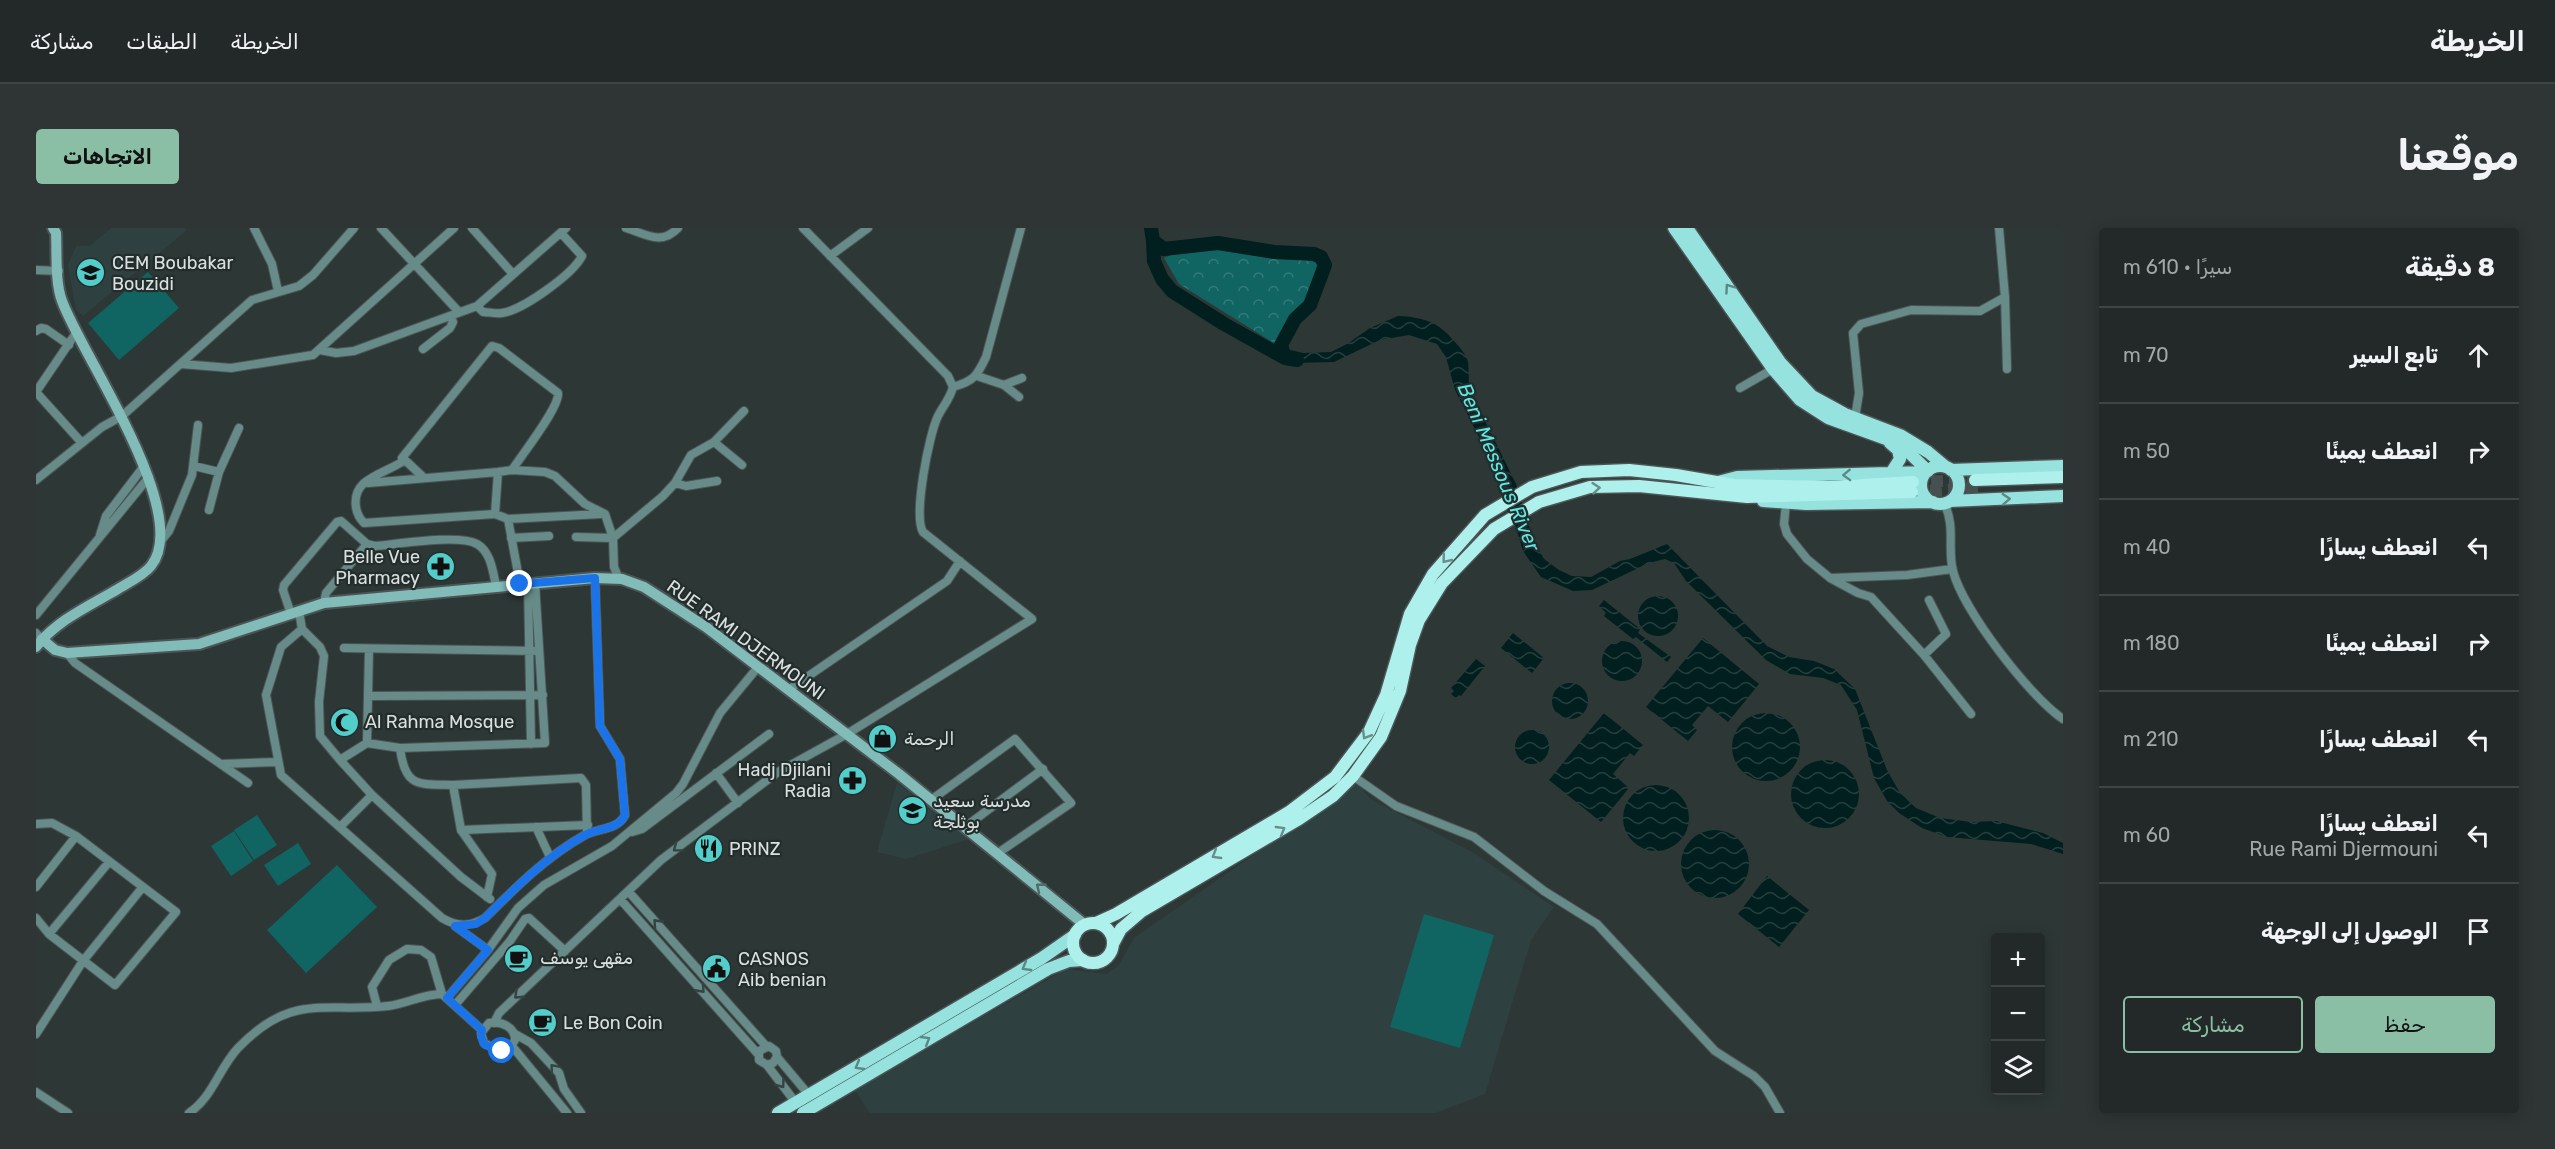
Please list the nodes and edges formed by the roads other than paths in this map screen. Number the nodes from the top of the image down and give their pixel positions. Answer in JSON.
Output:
{"nodes":[{"id":1,"x":53,"y":228,"type":"edge"},
{"id":2,"x":254,"y":228,"type":"edge"},
{"id":3,"x":354,"y":228,"type":"edge"},
{"id":4,"x":381,"y":228,"type":"edge"},
{"id":5,"x":454,"y":228,"type":"edge"},
{"id":6,"x":472,"y":228,"type":"edge"},
{"id":7,"x":626,"y":228,"type":"edge"},
{"id":8,"x":678,"y":228,"type":"edge"},
{"id":9,"x":803,"y":228,"type":"edge"},
{"id":10,"x":868,"y":228,"type":"edge"},
{"id":11,"x":1021,"y":228,"type":"edge"},
{"id":12,"x":1674,"y":228,"type":"edge"},
{"id":13,"x":1687,"y":228,"type":"edge"},
{"id":14,"x":1999,"y":228,"type":"edge"},
{"id":15,"x":564,"y":230,"type":"edge"},
{"id":16,"x":830,"y":256,"type":"junction"},
{"id":17,"x":414,"y":264,"type":"junction"},
{"id":18,"x":36,"y":269,"type":"edge"},
{"id":19,"x":59,"y":271,"type":"junction"},
{"id":20,"x":513,"y":274,"type":"junction"},
{"id":21,"x":278,"y":291,"type":"junction"},
{"id":22,"x":2005,"y":297,"type":"junction"},
{"id":23,"x":477,"y":306,"type":"junction"},
{"id":24,"x":459,"y":312,"type":"junction"},
{"id":25,"x":451,"y":317,"type":"junction"},
{"id":26,"x":36,"y":331,"type":"edge"},
{"id":27,"x":76,"y":333,"type":"junction"},
{"id":28,"x":69,"y":345,"type":"junction"},
{"id":29,"x":423,"y":349,"type":"dead end"},
{"id":30,"x":320,"y":350,"type":"junction"},
{"id":31,"x":181,"y":364,"type":"junction"},
{"id":32,"x":1773,"y":369,"type":"junction"},
{"id":33,"x":2007,"y":369,"type":"dead end"},
{"id":34,"x":977,"y":376,"type":"junction"},
{"id":35,"x":1022,"y":378,"type":"dead end"},
{"id":36,"x":1004,"y":385,"type":"junction"},
{"id":37,"x":953,"y":387,"type":"junction"},
{"id":38,"x":1740,"y":388,"type":"dead end"},
{"id":39,"x":36,"y":392,"type":"edge"},
{"id":40,"x":1019,"y":397,"type":"dead end"},
{"id":41,"x":744,"y":411,"type":"dead end"},
{"id":42,"x":122,"y":416,"type":"junction"},
{"id":43,"x":1855,"y":418,"type":"junction"},
{"id":44,"x":198,"y":425,"type":"dead end"},
{"id":45,"x":239,"y":428,"type":"dead end"},
{"id":46,"x":1882,"y":436,"type":"junction"},
{"id":47,"x":714,"y":442,"type":"junction"},
{"id":48,"x":82,"y":443,"type":"junction"},
{"id":49,"x":405,"y":460,"type":"junction"},
{"id":50,"x":742,"y":465,"type":"dead end"},
{"id":51,"x":144,"y":466,"type":"junction"},
{"id":52,"x":194,"y":466,"type":"junction"},
{"id":53,"x":2063,"y":466,"type":"edge"},
{"id":54,"x":1948,"y":469,"type":"junction"},
{"id":55,"x":512,"y":470,"type":"junction"},
{"id":56,"x":1927,"y":471,"type":"junction"},
{"id":57,"x":219,"y":472,"type":"junction"},
{"id":58,"x":498,"y":472,"type":"junction"},
{"id":59,"x":1891,"y":473,"type":"junction"},
{"id":60,"x":149,"y":477,"type":"junction"},
{"id":61,"x":2063,"y":477,"type":"edge"},
{"id":62,"x":424,"y":478,"type":"junction"},
{"id":63,"x":36,"y":480,"type":"edge"},
{"id":64,"x":717,"y":481,"type":"dead end"},
{"id":65,"x":2063,"y":482,"type":"edge"},
{"id":66,"x":675,"y":483,"type":"junction"},
{"id":67,"x":1715,"y":483,"type":"junction"},
{"id":68,"x":363,"y":484,"type":"junction"},
{"id":69,"x":2063,"y":496,"type":"edge"},
{"id":70,"x":1748,"y":497,"type":"junction"},
{"id":71,"x":1942,"y":502,"type":"junction"},
{"id":72,"x":1786,"y":503,"type":"junction"},
{"id":73,"x":209,"y":510,"type":"dead end"},
{"id":74,"x":495,"y":514,"type":"junction"},
{"id":75,"x":605,"y":514,"type":"junction"},
{"id":76,"x":508,"y":519,"type":"junction"},
{"id":77,"x":549,"y":536,"type":"dead end"},
{"id":78,"x":100,"y":537,"type":"junction"},
{"id":79,"x":576,"y":537,"type":"dead end"},
{"id":80,"x":511,"y":538,"type":"junction"},
{"id":81,"x":613,"y":538,"type":"junction"},
{"id":82,"x":161,"y":541,"type":"junction"},
{"id":83,"x":367,"y":544,"type":"junction"},
{"id":84,"x":960,"y":561,"type":"junction"},
{"id":85,"x":1952,"y":570,"type":"junction"},
{"id":86,"x":595,"y":578,"type":"junction"},
{"id":87,"x":1830,"y":578,"type":"junction"},
{"id":88,"x":619,"y":579,"type":"junction"},
{"id":89,"x":527,"y":584,"type":"junction"},
{"id":90,"x":496,"y":586,"type":"junction"},
{"id":91,"x":1929,"y":600,"type":"dead end"},
{"id":92,"x":324,"y":603,"type":"junction"},
{"id":93,"x":295,"y":612,"type":"junction"},
{"id":94,"x":36,"y":615,"type":"edge"},
{"id":95,"x":302,"y":629,"type":"junction"},
{"id":96,"x":38,"y":640,"type":"edge"},
{"id":97,"x":344,"y":648,"type":"dead end"},
{"id":98,"x":369,"y":649,"type":"junction"},
{"id":99,"x":529,"y":651,"type":"junction"},
{"id":100,"x":539,"y":651,"type":"junction"},
{"id":101,"x":68,"y":653,"type":"junction"},
{"id":102,"x":1924,"y":655,"type":"junction"},
{"id":103,"x":758,"y":667,"type":"junction"},
{"id":104,"x":788,"y":690,"type":"junction"},
{"id":105,"x":529,"y":695,"type":"junction"},
{"id":106,"x":543,"y":695,"type":"junction"},
{"id":107,"x":369,"y":696,"type":"junction"},
{"id":108,"x":1971,"y":714,"type":"dead end"},
{"id":109,"x":2063,"y":718,"type":"edge"},
{"id":110,"x":769,"y":734,"type":"dead end"},
{"id":111,"x":847,"y":734,"type":"junction"},
{"id":112,"x":367,"y":743,"type":"junction"},
{"id":113,"x":531,"y":744,"type":"junction"},
{"id":114,"x":400,"y":748,"type":"junction"},
{"id":115,"x":340,"y":760,"type":"junction"},
{"id":116,"x":278,"y":762,"type":"junction"},
{"id":117,"x":221,"y":764,"type":"junction"},
{"id":118,"x":1042,"y":769,"type":"junction"},
{"id":119,"x":717,"y":773,"type":"junction"},
{"id":120,"x":1353,"y":776,"type":"junction"},
{"id":121,"x":248,"y":783,"type":"dead end"},
{"id":122,"x":453,"y":785,"type":"junction"},
{"id":123,"x":372,"y":795,"type":"junction"},
{"id":124,"x":931,"y":800,"type":"junction"},
{"id":125,"x":738,"y":803,"type":"junction"},
{"id":126,"x":36,"y":824,"type":"edge"},
{"id":127,"x":340,"y":827,"type":"junction"},
{"id":128,"x":536,"y":827,"type":"junction"},
{"id":129,"x":964,"y":827,"type":"junction"},
{"id":130,"x":587,"y":829,"type":"junction"},
{"id":131,"x":461,"y":830,"type":"junction"},
{"id":132,"x":627,"y":833,"type":"junction"},
{"id":133,"x":76,"y":836,"type":"junction"},
{"id":134,"x":998,"y":853,"type":"junction"},
{"id":135,"x":550,"y":857,"type":"junction"},
{"id":136,"x":109,"y":862,"type":"junction"},
{"id":137,"x":36,"y":887,"type":"edge"},
{"id":138,"x":142,"y":888,"type":"junction"},
{"id":139,"x":628,"y":891,"type":"junction"},
{"id":140,"x":487,"y":897,"type":"junction"},
{"id":141,"x":620,"y":899,"type":"junction"},
{"id":142,"x":498,"y":904,"type":"junction"},
{"id":143,"x":36,"y":918,"type":"edge"},
{"id":144,"x":1090,"y":924,"type":"junction"},
{"id":145,"x":455,"y":926,"type":"junction"},
{"id":146,"x":49,"y":934,"type":"junction"},
{"id":147,"x":1075,"y":935,"type":"junction"},
{"id":148,"x":670,"y":938,"type":"junction"},
{"id":149,"x":1113,"y":944,"type":"junction"},
{"id":150,"x":488,"y":950,"type":"junction"},
{"id":151,"x":565,"y":951,"type":"junction"},
{"id":152,"x":675,"y":960,"type":"junction"},
{"id":153,"x":1083,"y":960,"type":"junction"},
{"id":154,"x":83,"y":962,"type":"junction"},
{"id":155,"x":444,"y":996,"type":"junction"},
{"id":156,"x":455,"y":1005,"type":"junction"},
{"id":157,"x":377,"y":1006,"type":"junction"},
{"id":158,"x":494,"y":1023,"type":"junction"},
{"id":159,"x":482,"y":1030,"type":"junction"},
{"id":160,"x":36,"y":1034,"type":"edge"},
{"id":161,"x":515,"y":1034,"type":"junction"},
{"id":162,"x":512,"y":1046,"type":"junction"},
{"id":163,"x":766,"y":1046,"type":"junction"},
{"id":164,"x":758,"y":1054,"type":"junction"},
{"id":165,"x":777,"y":1057,"type":"junction"},
{"id":166,"x":767,"y":1065,"type":"junction"},
{"id":167,"x":36,"y":1092,"type":"edge"},
{"id":168,"x":809,"y":1095,"type":"junction"},
{"id":169,"x":799,"y":1108,"type":"edge"},
{"id":170,"x":201,"y":1110,"type":"edge"},
{"id":171,"x":68,"y":1113,"type":"edge"},
{"id":172,"x":189,"y":1113,"type":"edge"},
{"id":173,"x":567,"y":1113,"type":"edge"},
{"id":174,"x":581,"y":1113,"type":"edge"},
{"id":175,"x":778,"y":1113,"type":"edge"},
{"id":176,"x":1780,"y":1113,"type":"edge"}],
"edges":[{"from":1,"to":19,"type":"main road"},
{"from":2,"to":21,"type":"street"},
{"from":3,"to":21,"type":"street"},
{"from":4,"to":17,"type":"street"},
{"from":5,"to":17,"type":"street"},
{"from":6,"to":20,"type":"street"},
{"from":7,"to":8,"type":"street"},
{"from":9,"to":16,"type":"street"},
{"from":10,"to":16,"type":"street"},
{"from":11,"to":34,"type":"street"},
{"from":12,"to":32,"type":"main road"},
{"from":43,"to":13,"type":"main road","one_way":true},
{"from":14,"to":22,"type":"street"},
{"from":15,"to":20,"type":"street"},
{"from":15,"to":23,"type":"street"},
{"from":16,"to":37,"type":"street"},
{"from":17,"to":24,"type":"street"},
{"from":17,"to":30,"type":"street"},
{"from":18,"to":19,"type":"street"},
{"from":19,"to":27,"type":"main road"},
{"from":20,"to":23,"type":"street"},
{"from":21,"to":31,"type":"street"},
{"from":22,"to":33,"type":"street"},
{"from":22,"to":43,"type":"street"},
{"from":23,"to":24,"type":"street"},
{"from":24,"to":25,"type":"street"},
{"from":25,"to":29,"type":"street"},
{"from":25,"to":30,"type":"street"},
{"from":26,"to":28,"type":"street"},
{"from":27,"to":28,"type":"street"},
{"from":27,"to":42,"type":"main road"},
{"from":28,"to":39,"type":"street"},
{"from":30,"to":31,"type":"street"},
{"from":31,"to":42,"type":"street"},
{"from":32,"to":38,"type":"street"},
{"from":32,"to":46,"type":"main road"},
{"from":34,"to":36,"type":"street"},
{"from":34,"to":37,"type":"street"},
{"from":35,"to":36,"type":"street"},
{"from":36,"to":40,"type":"street"},
{"from":37,"to":84,"type":"street"},
{"from":39,"to":48,"type":"street"},
{"from":41,"to":47,"type":"street"},
{"from":42,"to":48,"type":"street"},
{"from":42,"to":51,"type":"main road"},
{"from":43,"to":54,"type":"main road"},
{"from":44,"to":52,"type":"street"},
{"from":45,"to":57,"type":"street"},
{"from":46,"to":56,"type":"main road"},
{"from":46,"to":59,"type":"main road"},
{"from":47,"to":50,"type":"street"},
{"from":47,"to":66,"type":"street"},
{"from":48,"to":63,"type":"street"},
{"from":49,"to":55,"type":"street"},
{"from":49,"to":62,"type":"street"},
{"from":49,"to":68,"type":"street"},
{"from":51,"to":60,"type":"main road"},
{"from":51,"to":78,"type":"street"},
{"from":52,"to":57,"type":"street"},
{"from":52,"to":82,"type":"street"},
{"from":53,"to":54,"type":"main road"},
{"from":54,"to":56,"type":"main road"},
{"from":54,"to":71,"type":"main road"},
{"from":55,"to":58,"type":"street"},
{"from":55,"to":75,"type":"street"},
{"from":56,"to":59,"type":"main road"},
{"from":56,"to":71,"type":"main road"},
{"from":57,"to":73,"type":"street"},
{"from":58,"to":62,"type":"street"},
{"from":58,"to":74,"type":"street"},
{"from":59,"to":67,"type":"main road","one_way":true},
{"from":60,"to":78,"type":"street"},
{"from":60,"to":82,"type":"main road"},
{"from":61,"to":65,"type":"highway"},
{"from":62,"to":68,"type":"street"},
{"from":64,"to":66,"type":"street"},
{"from":66,"to":81,"type":"street"},
{"from":67,"to":70,"type":"highway"},
{"from":67,"to":144,"type":"highway","one_way":true},
{"from":68,"to":74,"type":"street"},
{"from":71,"to":69,"type":"main road","one_way":true},
{"from":70,"to":72,"type":"main road"},
{"from":120,"to":70,"type":"highway","one_way":true},
{"from":71,"to":72,"type":"main road"},
{"from":71,"to":85,"type":"street"},
{"from":72,"to":87,"type":"street"},
{"from":74,"to":76,"type":"street"},
{"from":75,"to":76,"type":"street"},
{"from":75,"to":81,"type":"street"},
{"from":76,"to":80,"type":"street"},
{"from":77,"to":80,"type":"street"},
{"from":78,"to":94,"type":"street"},
{"from":79,"to":81,"type":"street"},
{"from":80,"to":89,"type":"street"},
{"from":81,"to":88,"type":"street"},
{"from":82,"to":96,"type":"main road"},
{"from":83,"to":90,"type":"street"},
{"from":83,"to":92,"type":"street"},
{"from":83,"to":93,"type":"street"},
{"from":84,"to":104,"type":"street"},
{"from":84,"to":111,"type":"street"},
{"from":85,"to":87,"type":"street"},
{"from":85,"to":109,"type":"street"},
{"from":86,"to":88,"type":"main road","name":"RUE RAMI DJERMOUNI"},
{"from":86,"to":89,"type":"main road","name":"RUE RAMI DJERMOUNI"},
{"from":86,"to":130,"type":"street"},
{"from":87,"to":102,"type":"street"},
{"from":88,"to":103,"type":"main road","name":"RUE RAMI DJERMOUNI"},
{"from":89,"to":90,"type":"main road","name":"RUE RAMI DJERMOUNI"},
{"from":89,"to":99,"type":"street"},
{"from":89,"to":100,"type":"street"},
{"from":90,"to":92,"type":"main road","name":"RUE RAMI DJERMOUNI"},
{"from":91,"to":102,"type":"street"},
{"from":92,"to":93,"type":"main road","name":"RUE RAMI DJERMOUNI"},
{"from":93,"to":95,"type":"street"},
{"from":93,"to":101,"type":"main road","name":"RUE RAMI DJERMOUNI"},
{"from":95,"to":115,"type":"street"},
{"from":95,"to":116,"type":"street"},
{"from":96,"to":101,"type":"main road"},
{"from":97,"to":98,"type":"street"},
{"from":98,"to":99,"type":"street"},
{"from":98,"to":107,"type":"street"},
{"from":99,"to":100,"type":"street"},
{"from":99,"to":105,"type":"street"},
{"from":100,"to":106,"type":"street"},
{"from":101,"to":117,"type":"street"},
{"from":102,"to":108,"type":"street"},
{"from":103,"to":104,"type":"main road","name":"RUE RAMI DJERMOUNI"},
{"from":103,"to":132,"type":"street"},
{"from":104,"to":111,"type":"main road","name":"RUE RAMI DJERMOUNI"},
{"from":105,"to":106,"type":"street"},
{"from":105,"to":107,"type":"street"},
{"from":105,"to":113,"type":"street"},
{"from":106,"to":113,"type":"street"},
{"from":107,"to":112,"type":"street"},
{"from":110,"to":119,"type":"street"},
{"from":111,"to":124,"type":"main road","name":"RUE RAMI DJERMOUNI"},
{"from":111,"to":125,"type":"street"},
{"from":112,"to":114,"type":"street"},
{"from":112,"to":115,"type":"street"},
{"from":113,"to":114,"type":"street"},
{"from":114,"to":122,"type":"street"},
{"from":115,"to":123,"type":"street"},
{"from":116,"to":117,"type":"street"},
{"from":116,"to":127,"type":"street"},
{"from":117,"to":121,"type":"street"},
{"from":118,"to":124,"type":"street"},
{"from":118,"to":129,"type":"street"},
{"from":118,"to":134,"type":"street"},
{"from":119,"to":125,"type":"street"},
{"from":119,"to":132,"type":"street"},
{"from":149,"to":120,"type":"highway","one_way":true},
{"from":120,"to":176,"type":"street"},
{"from":122,"to":130,"type":"street"},
{"from":122,"to":131,"type":"street"},
{"from":123,"to":127,"type":"street"},
{"from":123,"to":140,"type":"street"},
{"from":124,"to":129,"type":"main road","name":"RUE RAMI DJERMOUNI"},
{"from":125,"to":139,"type":"street","one_way":true},
{"from":126,"to":133,"type":"street"},
{"from":127,"to":145,"type":"street"},
{"from":128,"to":130,"type":"street"},
{"from":128,"to":131,"type":"street"},
{"from":128,"to":135,"type":"street"},
{"from":129,"to":134,"type":"main road","name":"RUE RAMI DJERMOUNI"},
{"from":130,"to":135,"type":"street"},
{"from":131,"to":140,"type":"street"},
{"from":132,"to":150,"type":"street"},
{"from":133,"to":136,"type":"street"},
{"from":133,"to":137,"type":"street"},
{"from":144,"to":134,"type":"main road","name":"RUE RAMI DJERMOUNI","one_way":true},
{"from":135,"to":142,"type":"street"},
{"from":136,"to":138,"type":"street"},
{"from":136,"to":146,"type":"street"},
{"from":138,"to":154,"type":"street"},
{"from":138,"to":154,"type":"street"},
{"from":139,"to":141,"type":"street"},
{"from":148,"to":139,"type":"street","one_way":true},
{"from":140,"to":142,"type":"street"},
{"from":141,"to":151,"type":"street"},
{"from":141,"to":152,"type":"street"},
{"from":142,"to":145,"type":"street"},
{"from":143,"to":146,"type":"street"},
{"from":144,"to":147,"type":"highway"},
{"from":144,"to":149,"type":"highway"},
{"from":145,"to":150,"type":"street"},
{"from":146,"to":154,"type":"street"},
{"from":147,"to":153,"type":"highway"},
{"from":147,"to":168,"type":"main road","one_way":true},
{"from":148,"to":152,"type":"street"},
{"from":148,"to":163,"type":"street"},
{"from":149,"to":153,"type":"highway"},
{"from":150,"to":155,"type":"street"},
{"from":151,"to":156,"type":"street"},
{"from":151,"to":158,"type":"street","one_way":true},
{"from":152,"to":164,"type":"street","one_way":true},
{"from":169,"to":153,"type":"main road","one_way":true},
{"from":154,"to":160,"type":"street"},
{"from":155,"to":156,"type":"street"},
{"from":155,"to":157,"type":"street"},
{"from":155,"to":157,"type":"street"},
{"from":156,"to":159,"type":"street"},
{"from":157,"to":170,"type":"street"},
{"from":158,"to":159,"type":"street"},
{"from":158,"to":161,"type":"street"},
{"from":159,"to":162,"type":"street"},
{"from":161,"to":162,"type":"street"},
{"from":174,"to":161,"type":"street","one_way":true},
{"from":162,"to":173,"type":"street"},
{"from":163,"to":164,"type":"street"},
{"from":163,"to":165,"type":"street"},
{"from":164,"to":166,"type":"street"},
{"from":165,"to":166,"type":"street"},
{"from":165,"to":168,"type":"street"},
{"from":166,"to":169,"type":"street","one_way":true},
{"from":167,"to":171,"type":"street"},
{"from":168,"to":169,"type":"main road"},
{"from":169,"to":175,"type":"main road"},
{"from":170,"to":172,"type":"street"}]}
